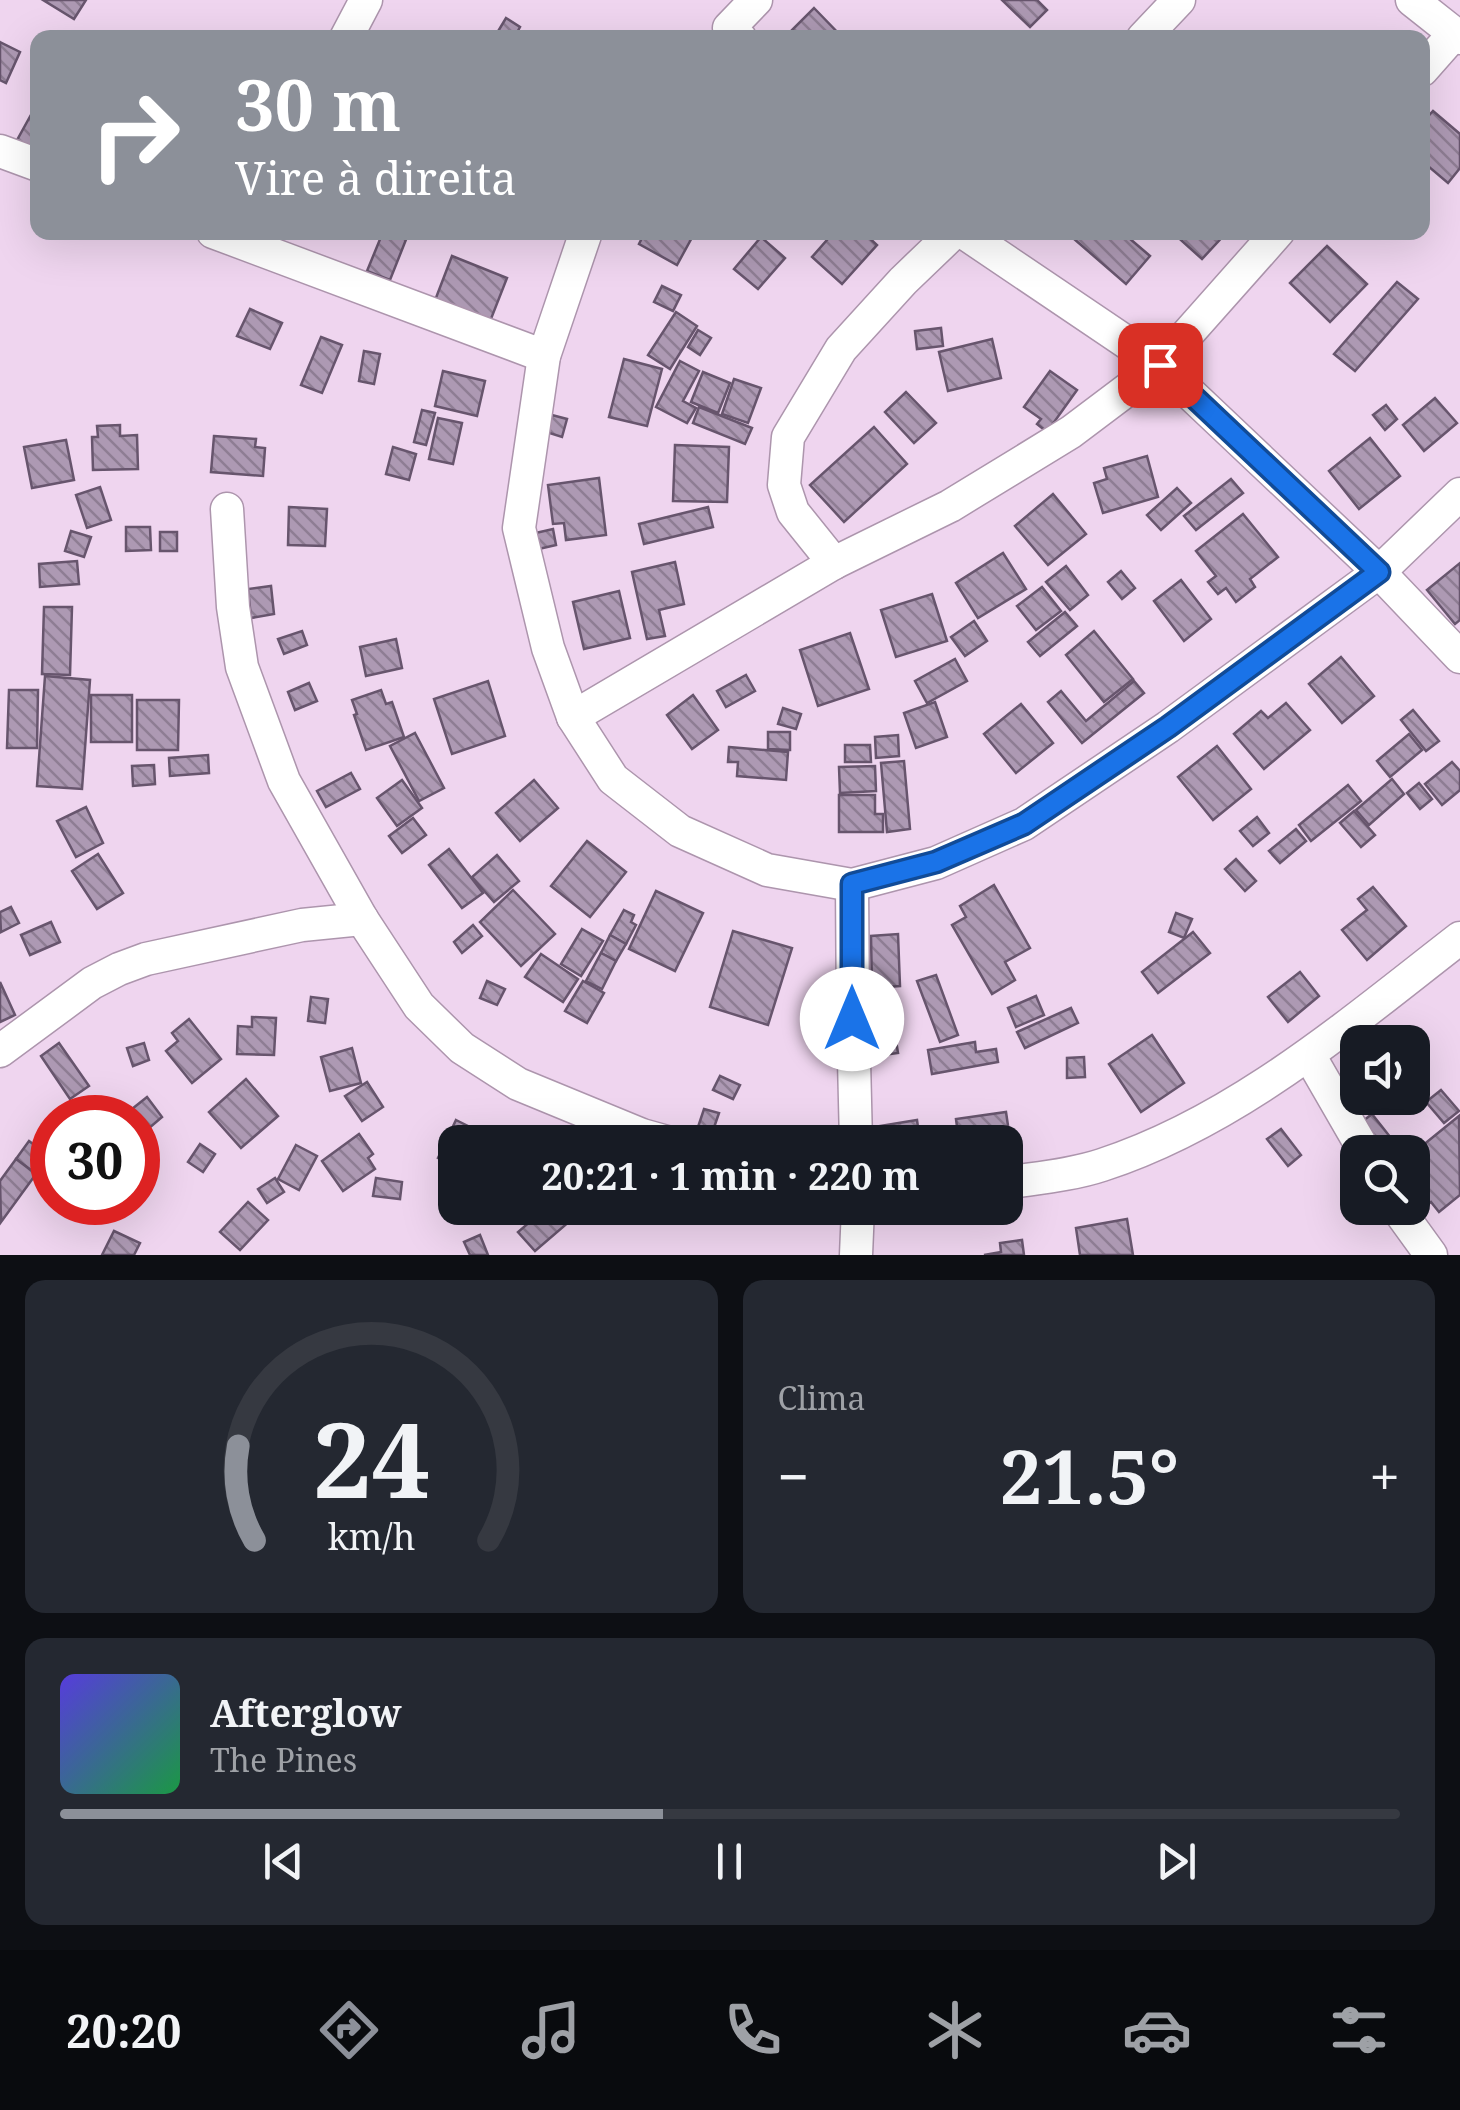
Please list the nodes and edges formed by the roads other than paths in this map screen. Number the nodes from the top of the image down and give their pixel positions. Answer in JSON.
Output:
{"nodes":[{"id":1,"x":366,"y":0,"type":"edge"},
{"id":2,"x":756,"y":0,"type":"edge"},
{"id":3,"x":1179,"y":0,"type":"edge"},
{"id":4,"x":1412,"y":0,"type":"edge"},
{"id":5,"x":350,"y":30,"type":"edge"},
{"id":6,"x":733,"y":30,"type":"edge"},
{"id":7,"x":1151,"y":30,"type":"edge"},
{"id":8,"x":1457,"y":36,"type":"edge"},
{"id":9,"x":1430,"y":62,"type":"edge"},
{"id":10,"x":0,"y":151,"type":"edge"},
{"id":11,"x":30,"y":163,"type":"edge"},
{"id":12,"x":245,"y":240,"type":"edge"},
{"id":13,"x":583,"y":240,"type":"edge"},
{"id":14,"x":946,"y":240,"type":"edge"},
{"id":15,"x":975,"y":240,"type":"edge"},
{"id":16,"x":1271,"y":240,"type":"edge"},
{"id":17,"x":544,"y":356,"type":"junction"},
{"id":18,"x":1160,"y":365,"type":"junction"},
{"id":19,"x":1460,"y":494,"type":"edge"},
{"id":20,"x":228,"y":509,"type":"dead end"},
{"id":21,"x":834,"y":564,"type":"junction"},
{"id":22,"x":1379,"y":572,"type":"junction"},
{"id":23,"x":1460,"y":657,"type":"edge"},
{"id":24,"x":573,"y":717,"type":"junction"},
{"id":25,"x":852,"y":884,"type":"junction"},
{"id":26,"x":362,"y":918,"type":"junction"},
{"id":27,"x":1460,"y":938,"type":"edge"},
{"id":28,"x":0,"y":1051,"type":"edge"},
{"id":29,"x":1309,"y":1055,"type":"junction"},
{"id":30,"x":616,"y":1125,"type":"edge"},
{"id":31,"x":855,"y":1125,"type":"edge"},
{"id":32,"x":1355,"y":1135,"type":"edge"},
{"id":33,"x":1023,"y":1180,"type":"edge"},
{"id":34,"x":857,"y":1225,"type":"edge"},
{"id":35,"x":1409,"y":1225,"type":"edge"},
{"id":36,"x":856,"y":1255,"type":"edge"},
{"id":37,"x":1431,"y":1255,"type":"edge"}],
"edges":[{"from":1,"to":5,"type":"street"},
{"from":2,"to":6,"type":"street"},
{"from":3,"to":7,"type":"street"},
{"from":4,"to":8,"type":"street"},
{"from":8,"to":9,"type":"street"},
{"from":10,"to":11,"type":"street"},
{"from":12,"to":17,"type":"street"},
{"from":13,"to":17,"type":"street"},
{"from":14,"to":21,"type":"street"},
{"from":15,"to":18,"type":"street"},
{"from":16,"to":18,"type":"street"},
{"from":17,"to":24,"type":"street"},
{"from":18,"to":21,"type":"street"},
{"from":18,"to":22,"type":"street"},
{"from":19,"to":22,"type":"street"},
{"from":20,"to":26,"type":"street"},
{"from":21,"to":24,"type":"street"},
{"from":22,"to":23,"type":"street"},
{"from":22,"to":25,"type":"street"},
{"from":24,"to":25,"type":"street"},
{"from":25,"to":31,"type":"street"},
{"from":26,"to":28,"type":"street"},
{"from":26,"to":30,"type":"street"},
{"from":27,"to":29,"type":"street"},
{"from":29,"to":32,"type":"street"},
{"from":29,"to":33,"type":"street"},
{"from":34,"to":36,"type":"street"},
{"from":35,"to":37,"type":"street"}]}
